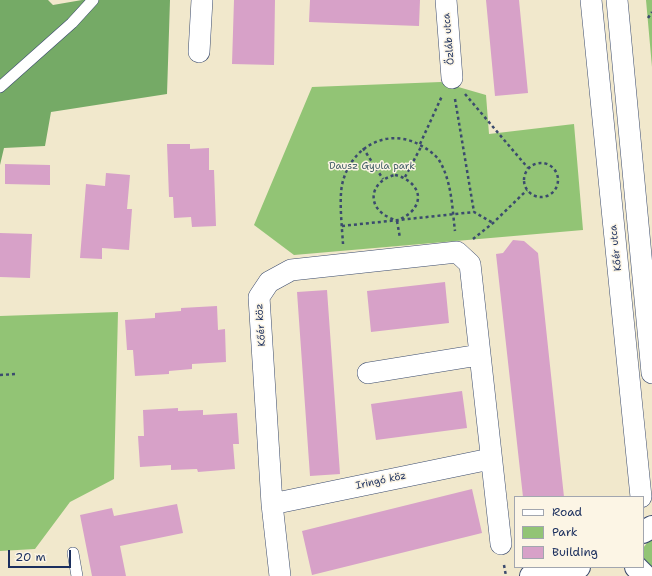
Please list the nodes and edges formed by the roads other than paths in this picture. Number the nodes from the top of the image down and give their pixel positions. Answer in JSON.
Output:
{"nodes":[{"id":1,"x":94,"y":0,"type":"edge"},
{"id":2,"x":202,"y":0,"type":"edge"},
{"id":3,"x":446,"y":0,"type":"edge"},
{"id":4,"x":591,"y":0,"type":"edge"},
{"id":5,"x":617,"y":0,"type":"edge"},
{"id":6,"x":199,"y":52,"type":"dead end"},
{"id":7,"x":452,"y":78,"type":"road end"},
{"id":8,"x":0,"y":87,"type":"edge"},
{"id":9,"x":479,"y":354,"type":"junction"},
{"id":10,"x":368,"y":373,"type":"dead end"},
{"id":11,"x":652,"y":373,"type":"edge"},
{"id":12,"x":490,"y":458,"type":"junction"},
{"id":13,"x":641,"y":496,"type":"edge"},
{"id":14,"x":272,"y":504,"type":"junction"},
{"id":15,"x":501,"y":544,"type":"dead end"},
{"id":16,"x":73,"y":553,"type":"dead end"},
{"id":17,"x":574,"y":568,"type":"edge"},
{"id":18,"x":637,"y":568,"type":"edge"},
{"id":19,"x":77,"y":576,"type":"edge"},
{"id":20,"x":280,"y":576,"type":"edge"},
{"id":21,"x":531,"y":576,"type":"edge"},
{"id":22,"x":645,"y":576,"type":"edge"}],
"edges":[{"from":1,"to":8,"type":"lane"},
{"from":2,"to":6,"type":"street"},
{"from":3,"to":7,"type":"street","name":"Őzláb utca"},
{"from":4,"to":13,"type":"street","name":"Kőér utca"},
{"from":5,"to":11,"type":"street"},
{"from":9,"to":10,"type":"street"},
{"from":9,"to":12,"type":"street"},
{"from":9,"to":14,"type":"street","name":"Kőér köz"},
{"from":12,"to":14,"type":"street","name":"Iringó köz"},
{"from":12,"to":15,"type":"street"},
{"from":14,"to":20,"type":"street","name":"Kőér köz"},
{"from":16,"to":19,"type":"lane"},
{"from":17,"to":21,"type":"street"},
{"from":18,"to":22,"type":"street"}]}
